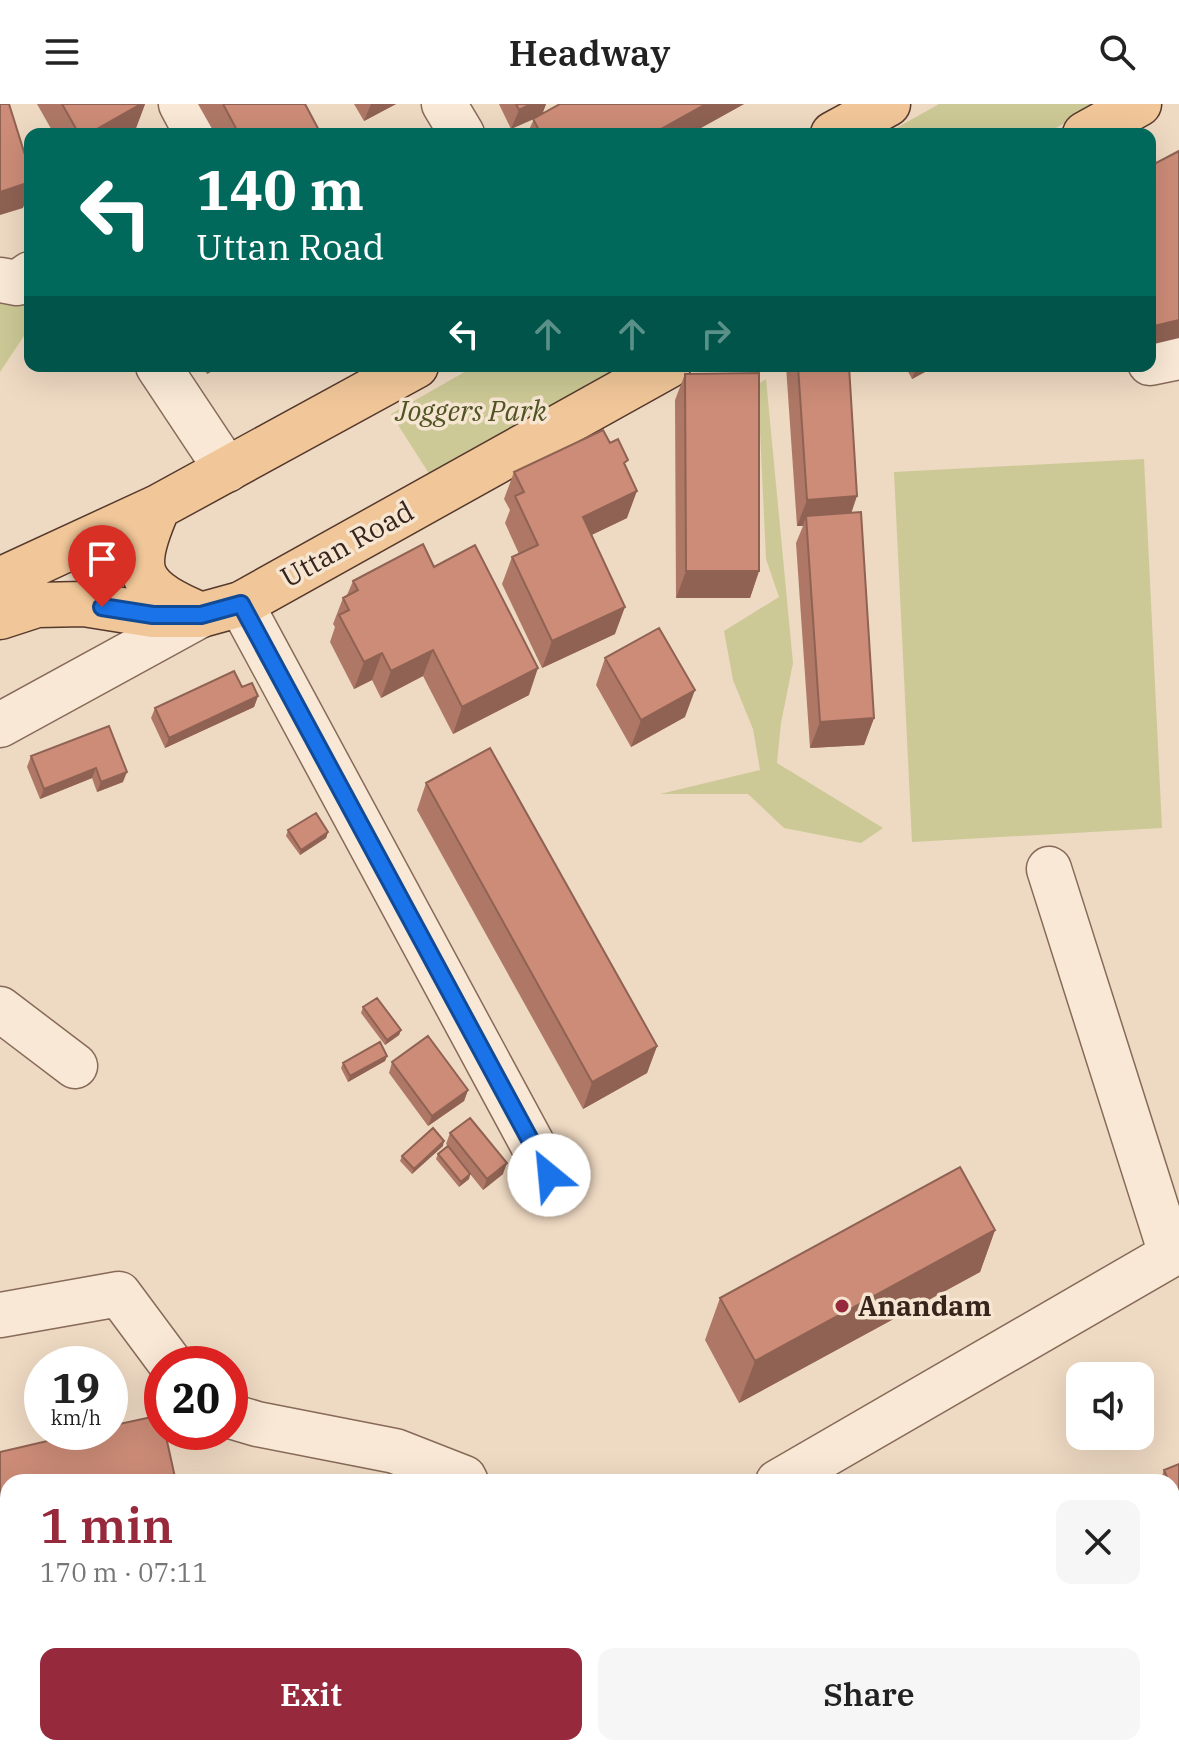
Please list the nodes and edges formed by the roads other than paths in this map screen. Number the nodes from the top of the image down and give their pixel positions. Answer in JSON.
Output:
{"nodes":[{"id":1,"x":181,"y":104,"type":"edge"},
{"id":2,"x":444,"y":104,"type":"edge"},
{"id":3,"x":888,"y":104,"type":"edge"},
{"id":4,"x":1139,"y":104,"type":"edge"},
{"id":5,"x":837,"y":121,"type":"edge"},
{"id":6,"x":194,"y":128,"type":"edge"},
{"id":7,"x":458,"y":128,"type":"edge"},
{"id":8,"x":1096,"y":128,"type":"edge"},
{"id":9,"x":24,"y":278,"type":"edge"},
{"id":10,"x":0,"y":280,"type":"edge"},
{"id":11,"x":1179,"y":357,"type":"edge"},
{"id":12,"x":1156,"y":362,"type":"edge"},
{"id":13,"x":162,"y":372,"type":"edge"},
{"id":14,"x":405,"y":372,"type":"edge"},
{"id":15,"x":657,"y":372,"type":"edge"},
{"id":16,"x":227,"y":470,"type":"junction"},
{"id":17,"x":158,"y":507,"type":"junction"},
{"id":18,"x":0,"y":580,"type":"edge"},
{"id":19,"x":221,"y":609,"type":"junction"},
{"id":20,"x":0,"y":617,"type":"edge"},
{"id":21,"x":0,"y":725,"type":"edge"},
{"id":22,"x":1049,"y":869,"type":"dead end"},
{"id":23,"x":0,"y":1009,"type":"edge"},
{"id":24,"x":75,"y":1066,"type":"dead end"},
{"id":25,"x":549,"y":1175,"type":"dead end"},
{"id":26,"x":1175,"y":1252,"type":"edge"},
{"id":27,"x":0,"y":1315,"type":"edge"},
{"id":28,"x":158,"y":1346,"type":"edge"},
{"id":29,"x":248,"y":1421,"type":"edge"},
{"id":30,"x":454,"y":1474,"type":"edge"},
{"id":31,"x":792,"y":1474,"type":"edge"}],
"edges":[{"from":1,"to":6,"type":"street"},
{"from":2,"to":7,"type":"street"},
{"from":3,"to":5,"type":"main road"},
{"from":4,"to":8,"type":"main road"},
{"from":9,"to":10,"type":"street"},
{"from":11,"to":12,"type":"street"},
{"from":13,"to":16,"type":"street"},
{"from":14,"to":16,"type":"main road"},
{"from":15,"to":19,"type":"main road","name":"Uttan Road"},
{"from":16,"to":17,"type":"main road"},
{"from":17,"to":18,"type":"main road"},
{"from":17,"to":19,"type":"main road"},
{"from":19,"to":20,"type":"main road","name":"Uttan Road"},
{"from":19,"to":21,"type":"street"},
{"from":19,"to":25,"type":"street"},
{"from":22,"to":26,"type":"street"},
{"from":23,"to":24,"type":"street"},
{"from":26,"to":31,"type":"street"},
{"from":27,"to":28,"type":"street"},
{"from":29,"to":30,"type":"street"}]}
